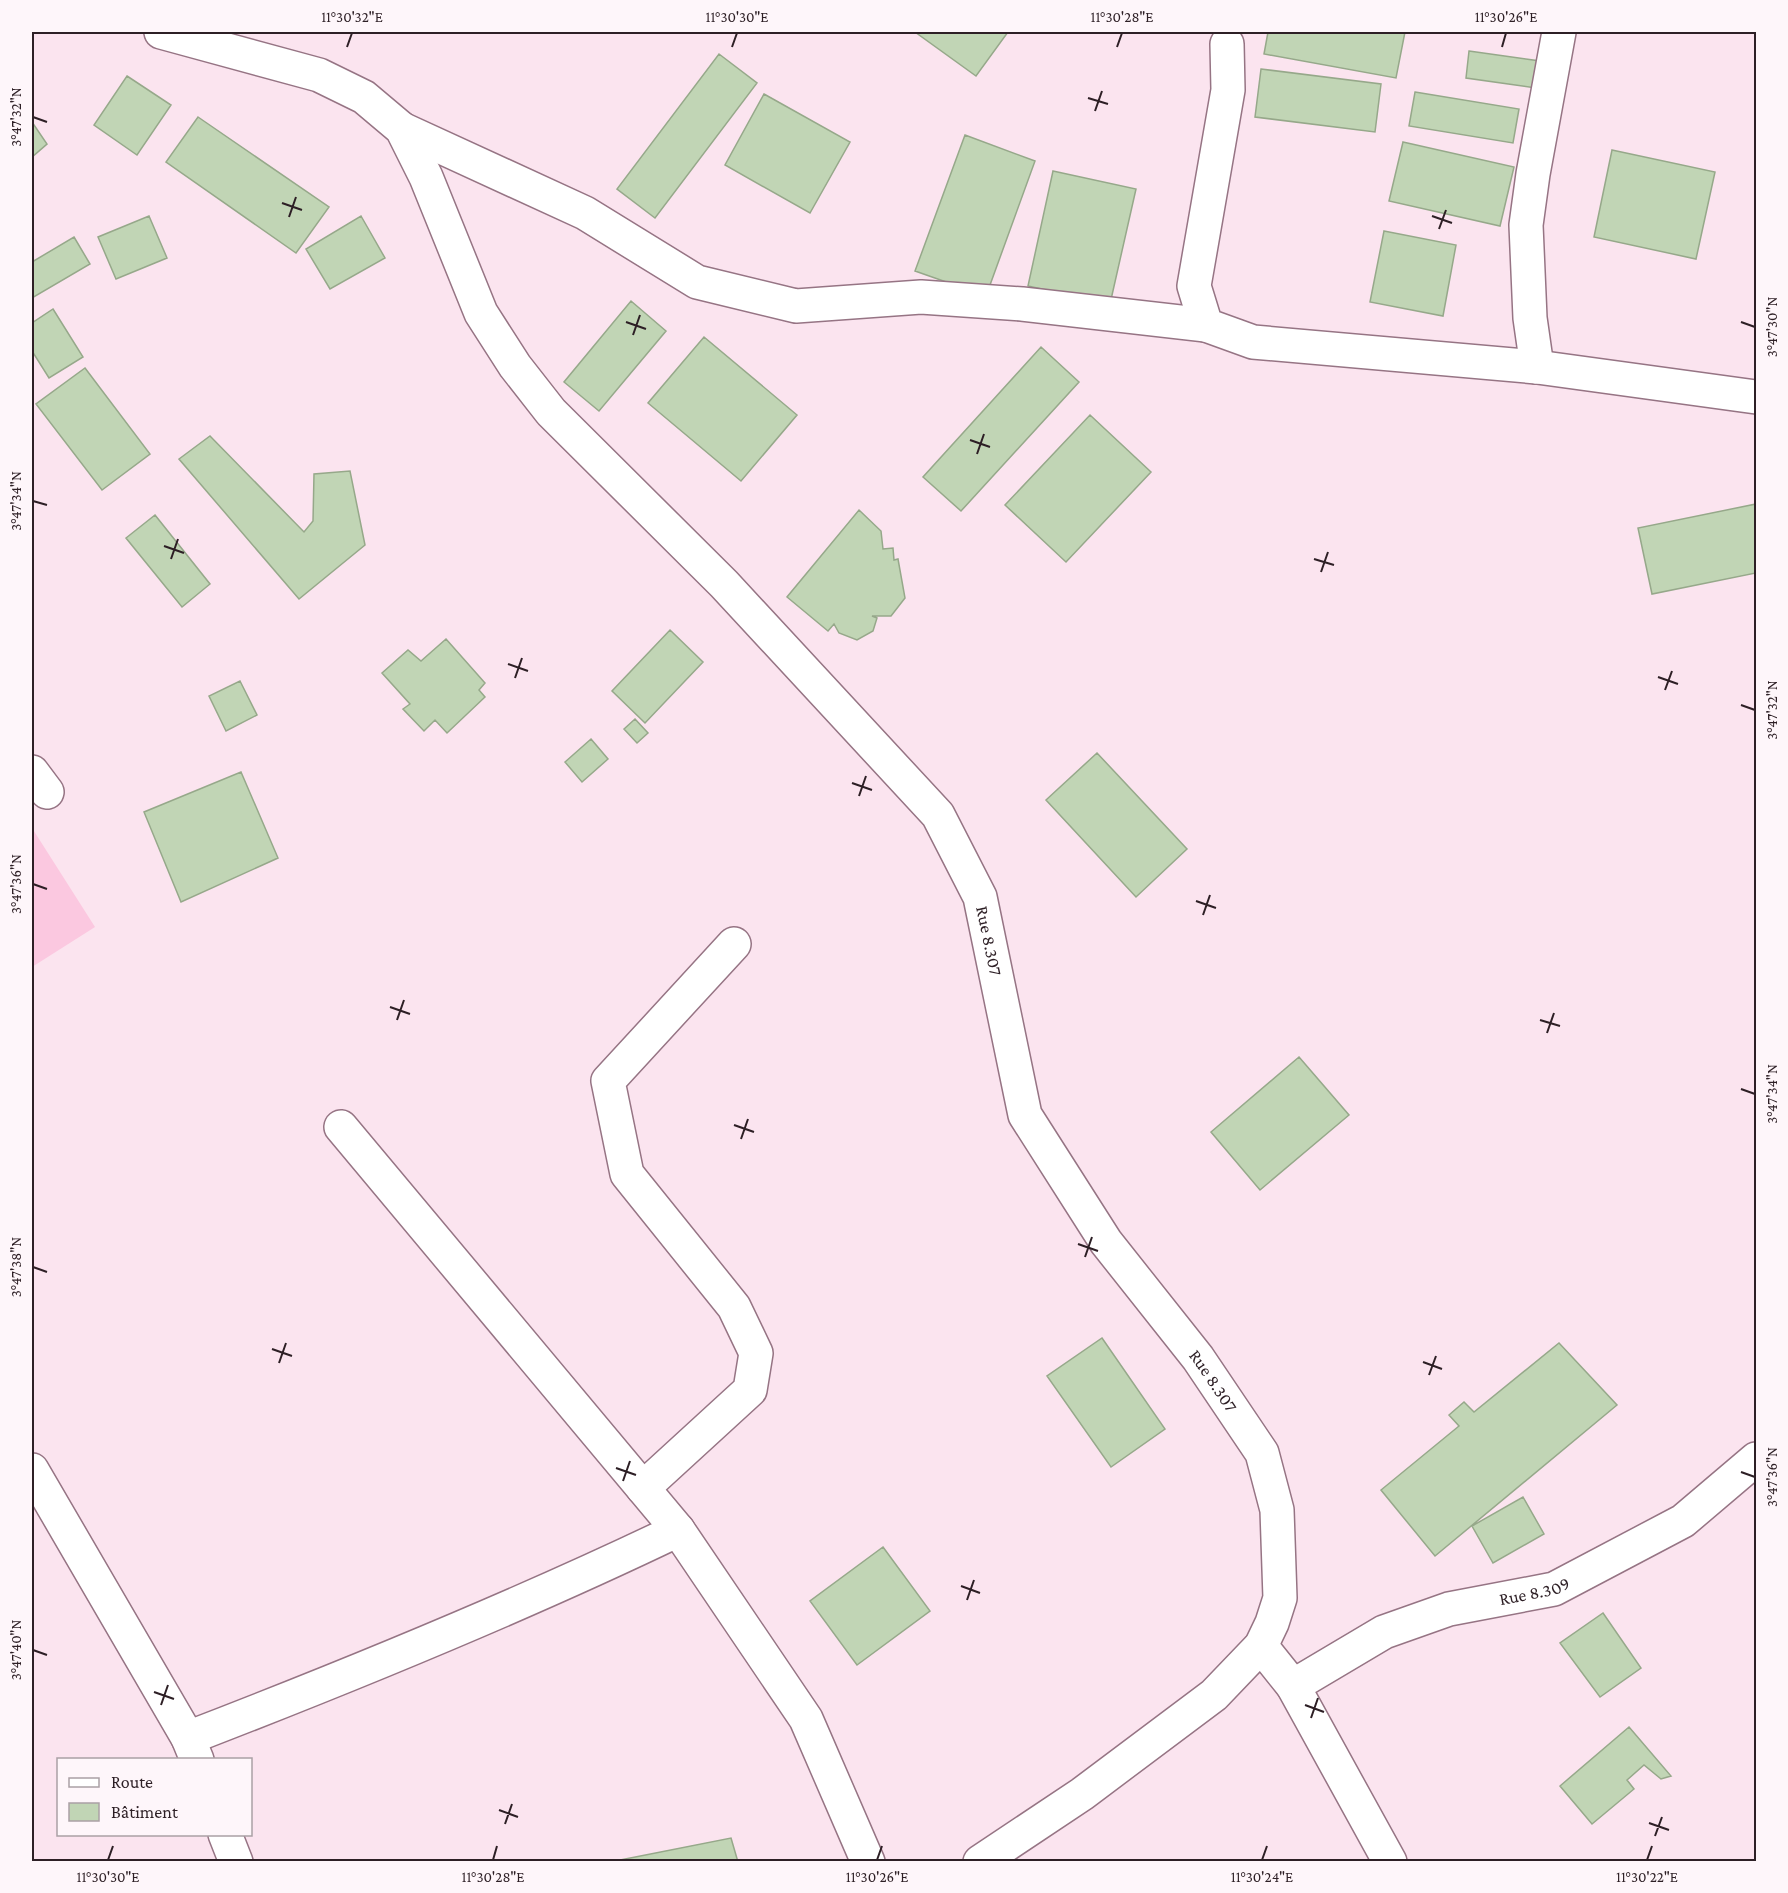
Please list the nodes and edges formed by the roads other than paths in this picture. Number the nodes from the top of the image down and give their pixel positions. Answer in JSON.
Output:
{"nodes":[{"id":1,"x":161,"y":32,"type":"edge"},
{"id":2,"x":1559,"y":32,"type":"edge"},
{"id":3,"x":1223,"y":36,"type":"edge"},
{"id":4,"x":402,"y":129,"type":"junction"},
{"id":5,"x":1206,"y":325,"type":"junction"},
{"id":6,"x":1537,"y":367,"type":"junction"},
{"id":7,"x":1756,"y":397,"type":"edge"},
{"id":8,"x":734,"y":944,"type":"dead end"},
{"id":9,"x":341,"y":1127,"type":"dead end"},
{"id":10,"x":1756,"y":1459,"type":"edge"},
{"id":11,"x":32,"y":1470,"type":"edge"},
{"id":12,"x":643,"y":1488,"type":"junction"},
{"id":13,"x":678,"y":1530,"type":"junction"},
{"id":14,"x":1261,"y":1646,"type":"junction"},
{"id":15,"x":1293,"y":1686,"type":"junction"},
{"id":16,"x":192,"y":1749,"type":"edge"},
{"id":17,"x":226,"y":1836,"type":"edge"},
{"id":18,"x":236,"y":1862,"type":"edge"},
{"id":19,"x":868,"y":1862,"type":"edge"},
{"id":20,"x":980,"y":1862,"type":"edge"},
{"id":21,"x":1390,"y":1862,"type":"edge"}],
"edges":[{"from":1,"to":4,"type":"street"},
{"from":2,"to":6,"type":"street"},
{"from":3,"to":5,"type":"street"},
{"from":4,"to":5,"type":"street"},
{"from":4,"to":14,"type":"street","name":"Rue 8.307"},
{"from":5,"to":6,"type":"street"},
{"from":6,"to":7,"type":"street"},
{"from":8,"to":12,"type":"street"},
{"from":9,"to":12,"type":"street"},
{"from":10,"to":15,"type":"street","name":"Rue 8.309"},
{"from":11,"to":16,"type":"street"},
{"from":12,"to":13,"type":"street"},
{"from":13,"to":16,"type":"street"},
{"from":13,"to":19,"type":"street"},
{"from":14,"to":15,"type":"street"},
{"from":14,"to":20,"type":"street","name":"Rue 8.307"},
{"from":15,"to":21,"type":"street"},
{"from":17,"to":18,"type":"street"}]}
